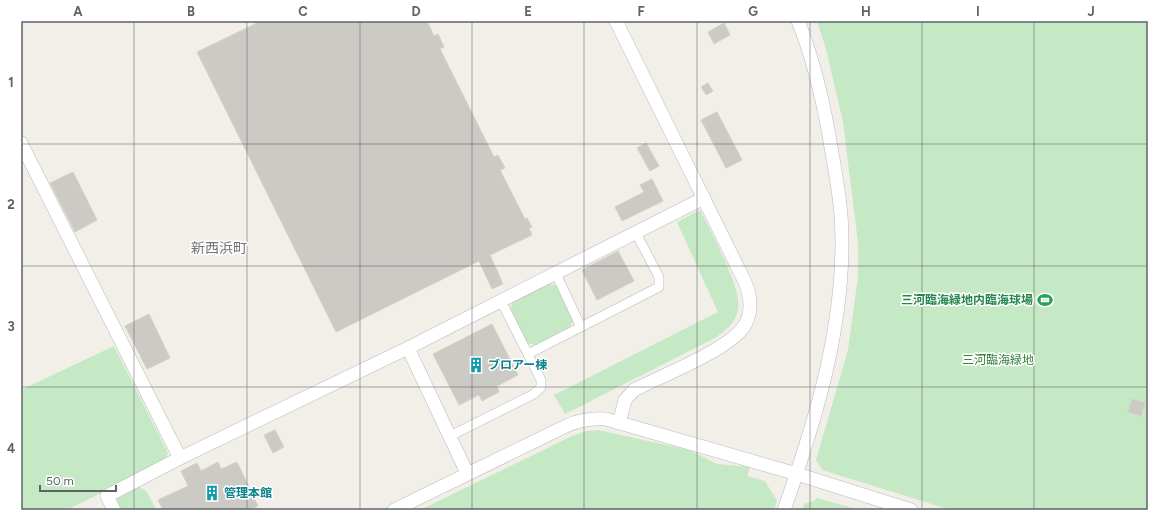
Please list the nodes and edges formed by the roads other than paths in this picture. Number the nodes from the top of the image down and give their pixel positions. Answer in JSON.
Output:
{"nodes":[{"id":1,"x":616,"y":21,"type":"edge"},
{"id":2,"x":798,"y":21,"type":"edge"},
{"id":3,"x":21,"y":143,"type":"edge"},
{"id":4,"x":704,"y":198,"type":"junction"},
{"id":5,"x":636,"y":232,"type":"junction"},
{"id":6,"x":556,"y":274,"type":"junction"},
{"id":7,"x":502,"y":301,"type":"junction"},
{"id":8,"x":581,"y":327,"type":"junction"},
{"id":9,"x":408,"y":348,"type":"junction"},
{"id":10,"x":528,"y":354,"type":"junction"},
{"id":11,"x":619,"y":423,"type":"junction"},
{"id":12,"x":450,"y":436,"type":"junction"},
{"id":13,"x":180,"y":458,"type":"junction"},
{"id":14,"x":467,"y":473,"type":"junction"},
{"id":15,"x":797,"y":474,"type":"junction"},
{"id":16,"x":114,"y":510,"type":"edge"},
{"id":17,"x":394,"y":510,"type":"edge"},
{"id":18,"x":784,"y":510,"type":"edge"},
{"id":19,"x":911,"y":510,"type":"edge"}],
"edges":[{"from":1,"to":4,"type":"street"},
{"from":2,"to":15,"type":"street"},
{"from":3,"to":13,"type":"street"},
{"from":4,"to":5,"type":"street"},
{"from":4,"to":11,"type":"street"},
{"from":5,"to":6,"type":"street"},
{"from":5,"to":8,"type":"street"},
{"from":6,"to":7,"type":"street"},
{"from":6,"to":8,"type":"street"},
{"from":7,"to":9,"type":"street"},
{"from":7,"to":10,"type":"street"},
{"from":8,"to":10,"type":"street"},
{"from":9,"to":12,"type":"street"},
{"from":9,"to":13,"type":"street"},
{"from":10,"to":12,"type":"street"},
{"from":11,"to":14,"type":"street"},
{"from":11,"to":15,"type":"street"},
{"from":12,"to":14,"type":"street"},
{"from":13,"to":16,"type":"street"},
{"from":14,"to":17,"type":"street"},
{"from":15,"to":18,"type":"street"},
{"from":15,"to":19,"type":"street"}]}
